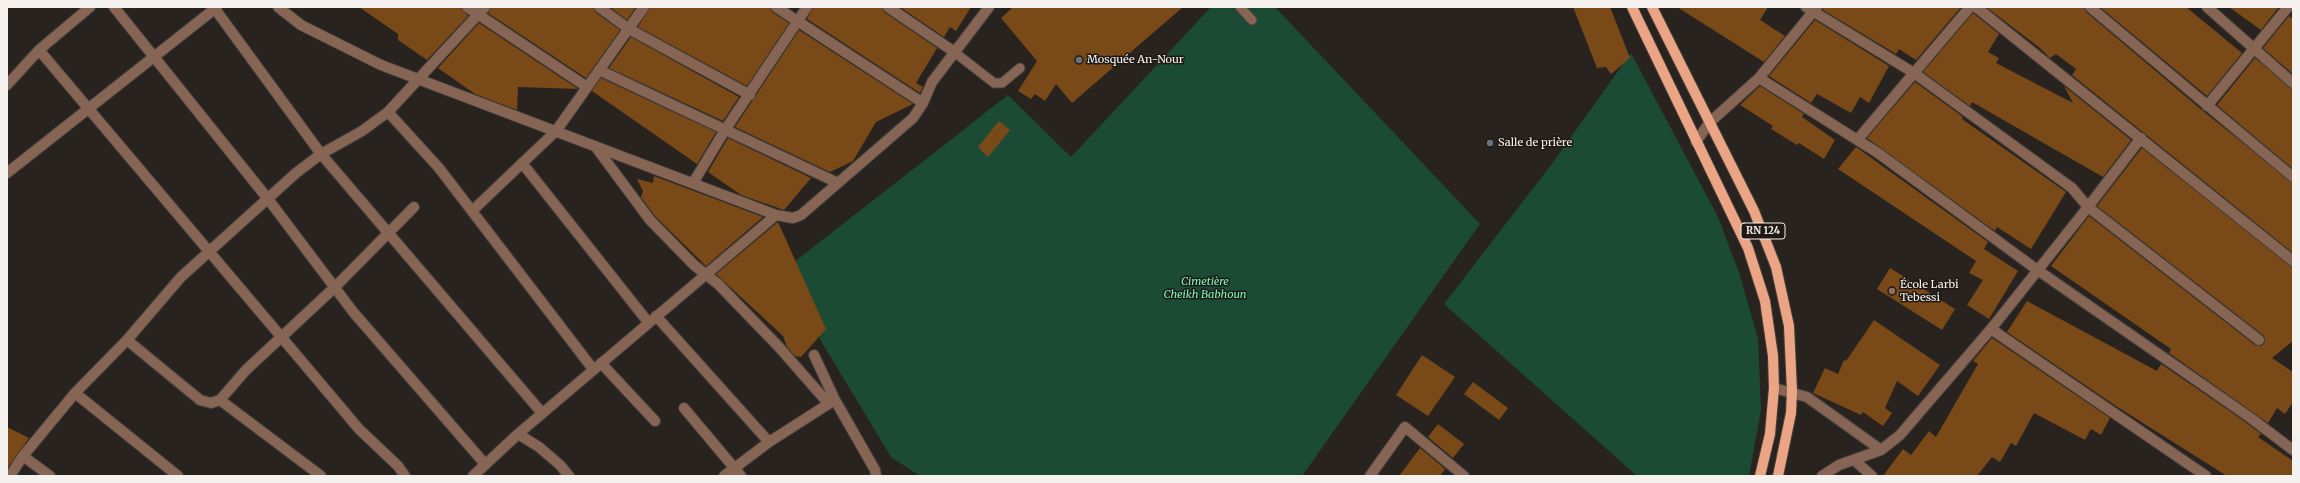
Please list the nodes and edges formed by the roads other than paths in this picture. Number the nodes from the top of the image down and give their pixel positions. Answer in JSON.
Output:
{"nodes":[{"id":1,"x":90,"y":7,"type":"edge"},
{"id":2,"x":114,"y":7,"type":"edge"},
{"id":3,"x":278,"y":7,"type":"edge"},
{"id":4,"x":467,"y":7,"type":"edge"},
{"id":5,"x":599,"y":7,"type":"edge"},
{"id":6,"x":644,"y":7,"type":"edge"},
{"id":7,"x":776,"y":7,"type":"edge"},
{"id":8,"x":807,"y":7,"type":"edge"},
{"id":9,"x":989,"y":7,"type":"edge"},
{"id":10,"x":1240,"y":7,"type":"edge"},
{"id":11,"x":1632,"y":7,"type":"edge"},
{"id":12,"x":1652,"y":7,"type":"edge"},
{"id":13,"x":1970,"y":7,"type":"edge"},
{"id":14,"x":1976,"y":7,"type":"edge"},
{"id":15,"x":2090,"y":7,"type":"edge"},
{"id":16,"x":2207,"y":7,"type":"edge"},
{"id":17,"x":2288,"y":7,"type":"edge"},
{"id":18,"x":216,"y":8,"type":"edge"},
{"id":19,"x":891,"y":8,"type":"edge"},
{"id":20,"x":1812,"y":9,"type":"edge"},
{"id":21,"x":481,"y":11,"type":"edge"},
{"id":22,"x":1252,"y":20,"type":"dead end"},
{"id":23,"x":797,"y":21,"type":"junction"},
{"id":24,"x":629,"y":29,"type":"junction"},
{"id":25,"x":2254,"y":49,"type":"junction"},
{"id":26,"x":39,"y":50,"type":"junction"},
{"id":27,"x":953,"y":52,"type":"junction"},
{"id":28,"x":155,"y":58,"type":"junction"},
{"id":29,"x":1020,"y":68,"type":"dead end"},
{"id":30,"x":599,"y":70,"type":"junction"},
{"id":31,"x":1914,"y":73,"type":"junction"},
{"id":32,"x":1759,"y":78,"type":"junction"},
{"id":33,"x":418,"y":79,"type":"junction"},
{"id":34,"x":2293,"y":83,"type":"edge"},
{"id":35,"x":7,"y":85,"type":"edge"},
{"id":36,"x":587,"y":87,"type":"junction"},
{"id":37,"x":750,"y":95,"type":"junction"},
{"id":38,"x":924,"y":103,"type":"junction"},
{"id":39,"x":2208,"y":106,"type":"junction"},
{"id":40,"x":88,"y":109,"type":"junction"},
{"id":41,"x":388,"y":112,"type":"junction"},
{"id":42,"x":1709,"y":123,"type":"junction"},
{"id":43,"x":725,"y":130,"type":"junction"},
{"id":44,"x":556,"y":131,"type":"junction"},
{"id":45,"x":2141,"y":138,"type":"junction"},
{"id":46,"x":1858,"y":139,"type":"junction"},
{"id":47,"x":1696,"y":142,"type":"junction"},
{"id":48,"x":594,"y":145,"type":"junction"},
{"id":49,"x":321,"y":154,"type":"junction"},
{"id":50,"x":522,"y":163,"type":"junction"},
{"id":51,"x":7,"y":173,"type":"edge"},
{"id":52,"x":2293,"y":177,"type":"edge"},
{"id":53,"x":693,"y":183,"type":"junction"},
{"id":54,"x":838,"y":183,"type":"junction"},
{"id":55,"x":268,"y":199,"type":"junction"},
{"id":56,"x":414,"y":207,"type":"dead end"},
{"id":57,"x":2088,"y":207,"type":"junction"},
{"id":58,"x":472,"y":211,"type":"junction"},
{"id":59,"x":776,"y":215,"type":"junction"},
{"id":60,"x":389,"y":233,"type":"junction"},
{"id":61,"x":209,"y":250,"type":"junction"},
{"id":62,"x":2293,"y":261,"type":"edge"},
{"id":63,"x":2036,"y":269,"type":"junction"},
{"id":64,"x":707,"y":275,"type":"junction"},
{"id":65,"x":335,"y":287,"type":"junction"},
{"id":66,"x":652,"y":319,"type":"junction"},
{"id":67,"x":1991,"y":329,"type":"junction"},
{"id":68,"x":283,"y":336,"type":"junction"},
{"id":69,"x":127,"y":340,"type":"junction"},
{"id":70,"x":2259,"y":340,"type":"dead end"},
{"id":71,"x":814,"y":355,"type":"dead end"},
{"id":72,"x":597,"y":366,"type":"junction"},
{"id":73,"x":1774,"y":388,"type":"junction"},
{"id":74,"x":1792,"y":391,"type":"junction"},
{"id":75,"x":74,"y":393,"type":"junction"},
{"id":76,"x":220,"y":400,"type":"junction"},
{"id":77,"x":831,"y":402,"type":"junction"},
{"id":78,"x":684,"y":408,"type":"dead end"},
{"id":79,"x":542,"y":413,"type":"junction"},
{"id":80,"x":655,"y":421,"type":"dead end"},
{"id":81,"x":518,"y":434,"type":"junction"},
{"id":82,"x":769,"y":442,"type":"junction"},
{"id":83,"x":1881,"y":450,"type":"junction"},
{"id":84,"x":2293,"y":450,"type":"edge"},
{"id":85,"x":23,"y":456,"type":"junction"},
{"id":86,"x":1854,"y":460,"type":"junction"},
{"id":87,"x":485,"y":464,"type":"junction"},
{"id":88,"x":738,"y":472,"type":"edge"},
{"id":89,"x":10,"y":476,"type":"edge"},
{"id":90,"x":50,"y":476,"type":"edge"},
{"id":91,"x":178,"y":476,"type":"edge"},
{"id":92,"x":321,"y":476,"type":"edge"},
{"id":93,"x":405,"y":476,"type":"edge"},
{"id":94,"x":473,"y":476,"type":"edge"},
{"id":95,"x":569,"y":476,"type":"edge"},
{"id":96,"x":724,"y":476,"type":"edge"},
{"id":97,"x":876,"y":476,"type":"edge"},
{"id":98,"x":1370,"y":476,"type":"edge"},
{"id":99,"x":1464,"y":476,"type":"edge"},
{"id":100,"x":1760,"y":476,"type":"edge"},
{"id":101,"x":1778,"y":476,"type":"edge"},
{"id":102,"x":1822,"y":476,"type":"edge"},
{"id":103,"x":1872,"y":476,"type":"edge"},
{"id":104,"x":2206,"y":476,"type":"edge"}],
"edges":[{"from":1,"to":26,"type":"street"},
{"from":2,"to":28,"type":"street"},
{"from":3,"to":33,"type":"street"},
{"from":4,"to":21,"type":"street"},
{"from":5,"to":24,"type":"street"},
{"from":6,"to":24,"type":"street"},
{"from":7,"to":23,"type":"street"},
{"from":8,"to":23,"type":"street"},
{"from":9,"to":27,"type":"street"},
{"from":10,"to":22,"type":"lane"},
{"from":11,"to":47,"type":"main road","number":"RN 124"},
{"from":12,"to":42,"type":"main road","number":"RN 124"},
{"from":13,"to":31,"type":"street"},
{"from":14,"to":45,"type":"street"},
{"from":15,"to":39,"type":"street"},
{"from":16,"to":25,"type":"street"},
{"from":17,"to":25,"type":"street"},
{"from":18,"to":28,"type":"street"},
{"from":18,"to":49,"type":"street"},
{"from":19,"to":27,"type":"street"},
{"from":20,"to":31,"type":"street"},
{"from":20,"to":32,"type":"street"},
{"from":21,"to":33,"type":"street"},
{"from":21,"to":36,"type":"street"},
{"from":23,"to":37,"type":"street"},
{"from":23,"to":38,"type":"street"},
{"from":24,"to":30,"type":"street"},
{"from":24,"to":37,"type":"street"},
{"from":25,"to":34,"type":"street"},
{"from":25,"to":39,"type":"street"},
{"from":26,"to":35,"type":"street"},
{"from":26,"to":40,"type":"street"},
{"from":27,"to":29,"type":"lane"},
{"from":27,"to":38,"type":"street"},
{"from":28,"to":40,"type":"street"},
{"from":28,"to":55,"type":"street"},
{"from":30,"to":36,"type":"street"},
{"from":30,"to":43,"type":"street"},
{"from":31,"to":46,"type":"street"},
{"from":31,"to":57,"type":"street"},
{"from":32,"to":42,"type":"street"},
{"from":32,"to":46,"type":"street"},
{"from":33,"to":41,"type":"street"},
{"from":33,"to":44,"type":"street"},
{"from":36,"to":44,"type":"street"},
{"from":37,"to":43,"type":"street"},
{"from":38,"to":54,"type":"street"},
{"from":39,"to":52,"type":"street"},
{"from":40,"to":51,"type":"street"},
{"from":40,"to":61,"type":"street"},
{"from":41,"to":49,"type":"street"},
{"from":41,"to":58,"type":"street"},
{"from":42,"to":47,"type":"street"},
{"from":42,"to":74,"type":"main road","number":"RN 124"},
{"from":43,"to":53,"type":"street"},
{"from":43,"to":54,"type":"street"},
{"from":44,"to":48,"type":"street"},
{"from":44,"to":50,"type":"street"},
{"from":45,"to":57,"type":"street"},
{"from":45,"to":62,"type":"street"},
{"from":46,"to":63,"type":"street"},
{"from":47,"to":73,"type":"main road","number":"RN 124"},
{"from":48,"to":53,"type":"street"},
{"from":48,"to":64,"type":"street"},
{"from":49,"to":55,"type":"street"},
{"from":49,"to":60,"type":"street"},
{"from":50,"to":58,"type":"street"},
{"from":50,"to":66,"type":"street"},
{"from":53,"to":59,"type":"street"},
{"from":54,"to":59,"type":"street"},
{"from":55,"to":61,"type":"street"},
{"from":55,"to":65,"type":"street"},
{"from":56,"to":60,"type":"street"},
{"from":57,"to":63,"type":"street"},
{"from":57,"to":70,"type":"street"},
{"from":58,"to":72,"type":"street"},
{"from":59,"to":64,"type":"street"},
{"from":60,"to":65,"type":"street"},
{"from":60,"to":79,"type":"street"},
{"from":61,"to":68,"type":"street"},
{"from":61,"to":69,"type":"street"},
{"from":63,"to":67,"type":"street"},
{"from":63,"to":84,"type":"street"},
{"from":64,"to":66,"type":"street"},
{"from":64,"to":77,"type":"street"},
{"from":65,"to":68,"type":"street"},
{"from":65,"to":87,"type":"street"},
{"from":66,"to":72,"type":"street"},
{"from":66,"to":82,"type":"street"},
{"from":67,"to":83,"type":"street"},
{"from":67,"to":104,"type":"street"},
{"from":68,"to":76,"type":"street"},
{"from":68,"to":93,"type":"street"},
{"from":69,"to":75,"type":"street"},
{"from":69,"to":76,"type":"street"},
{"from":71,"to":77,"type":"street"},
{"from":72,"to":79,"type":"street"},
{"from":72,"to":80,"type":"street"},
{"from":73,"to":74,"type":"street"},
{"from":73,"to":100,"type":"main road","number":"RN 124"},
{"from":74,"to":83,"type":"street"},
{"from":74,"to":101,"type":"main road","number":"RN 124"},
{"from":75,"to":85,"type":"street"},
{"from":75,"to":91,"type":"street"},
{"from":76,"to":92,"type":"street"},
{"from":77,"to":82,"type":"street"},
{"from":77,"to":97,"type":"street"},
{"from":78,"to":88,"type":"street"},
{"from":79,"to":81,"type":"street"},
{"from":81,"to":87,"type":"street"},
{"from":81,"to":95,"type":"street"},
{"from":82,"to":88,"type":"street"},
{"from":83,"to":86,"type":"street"},
{"from":85,"to":89,"type":"street"},
{"from":85,"to":90,"type":"street"},
{"from":86,"to":102,"type":"street"},
{"from":86,"to":103,"type":"street"},
{"from":87,"to":94,"type":"street"},
{"from":88,"to":96,"type":"street"},
{"from":98,"to":99,"type":"street"}]}
